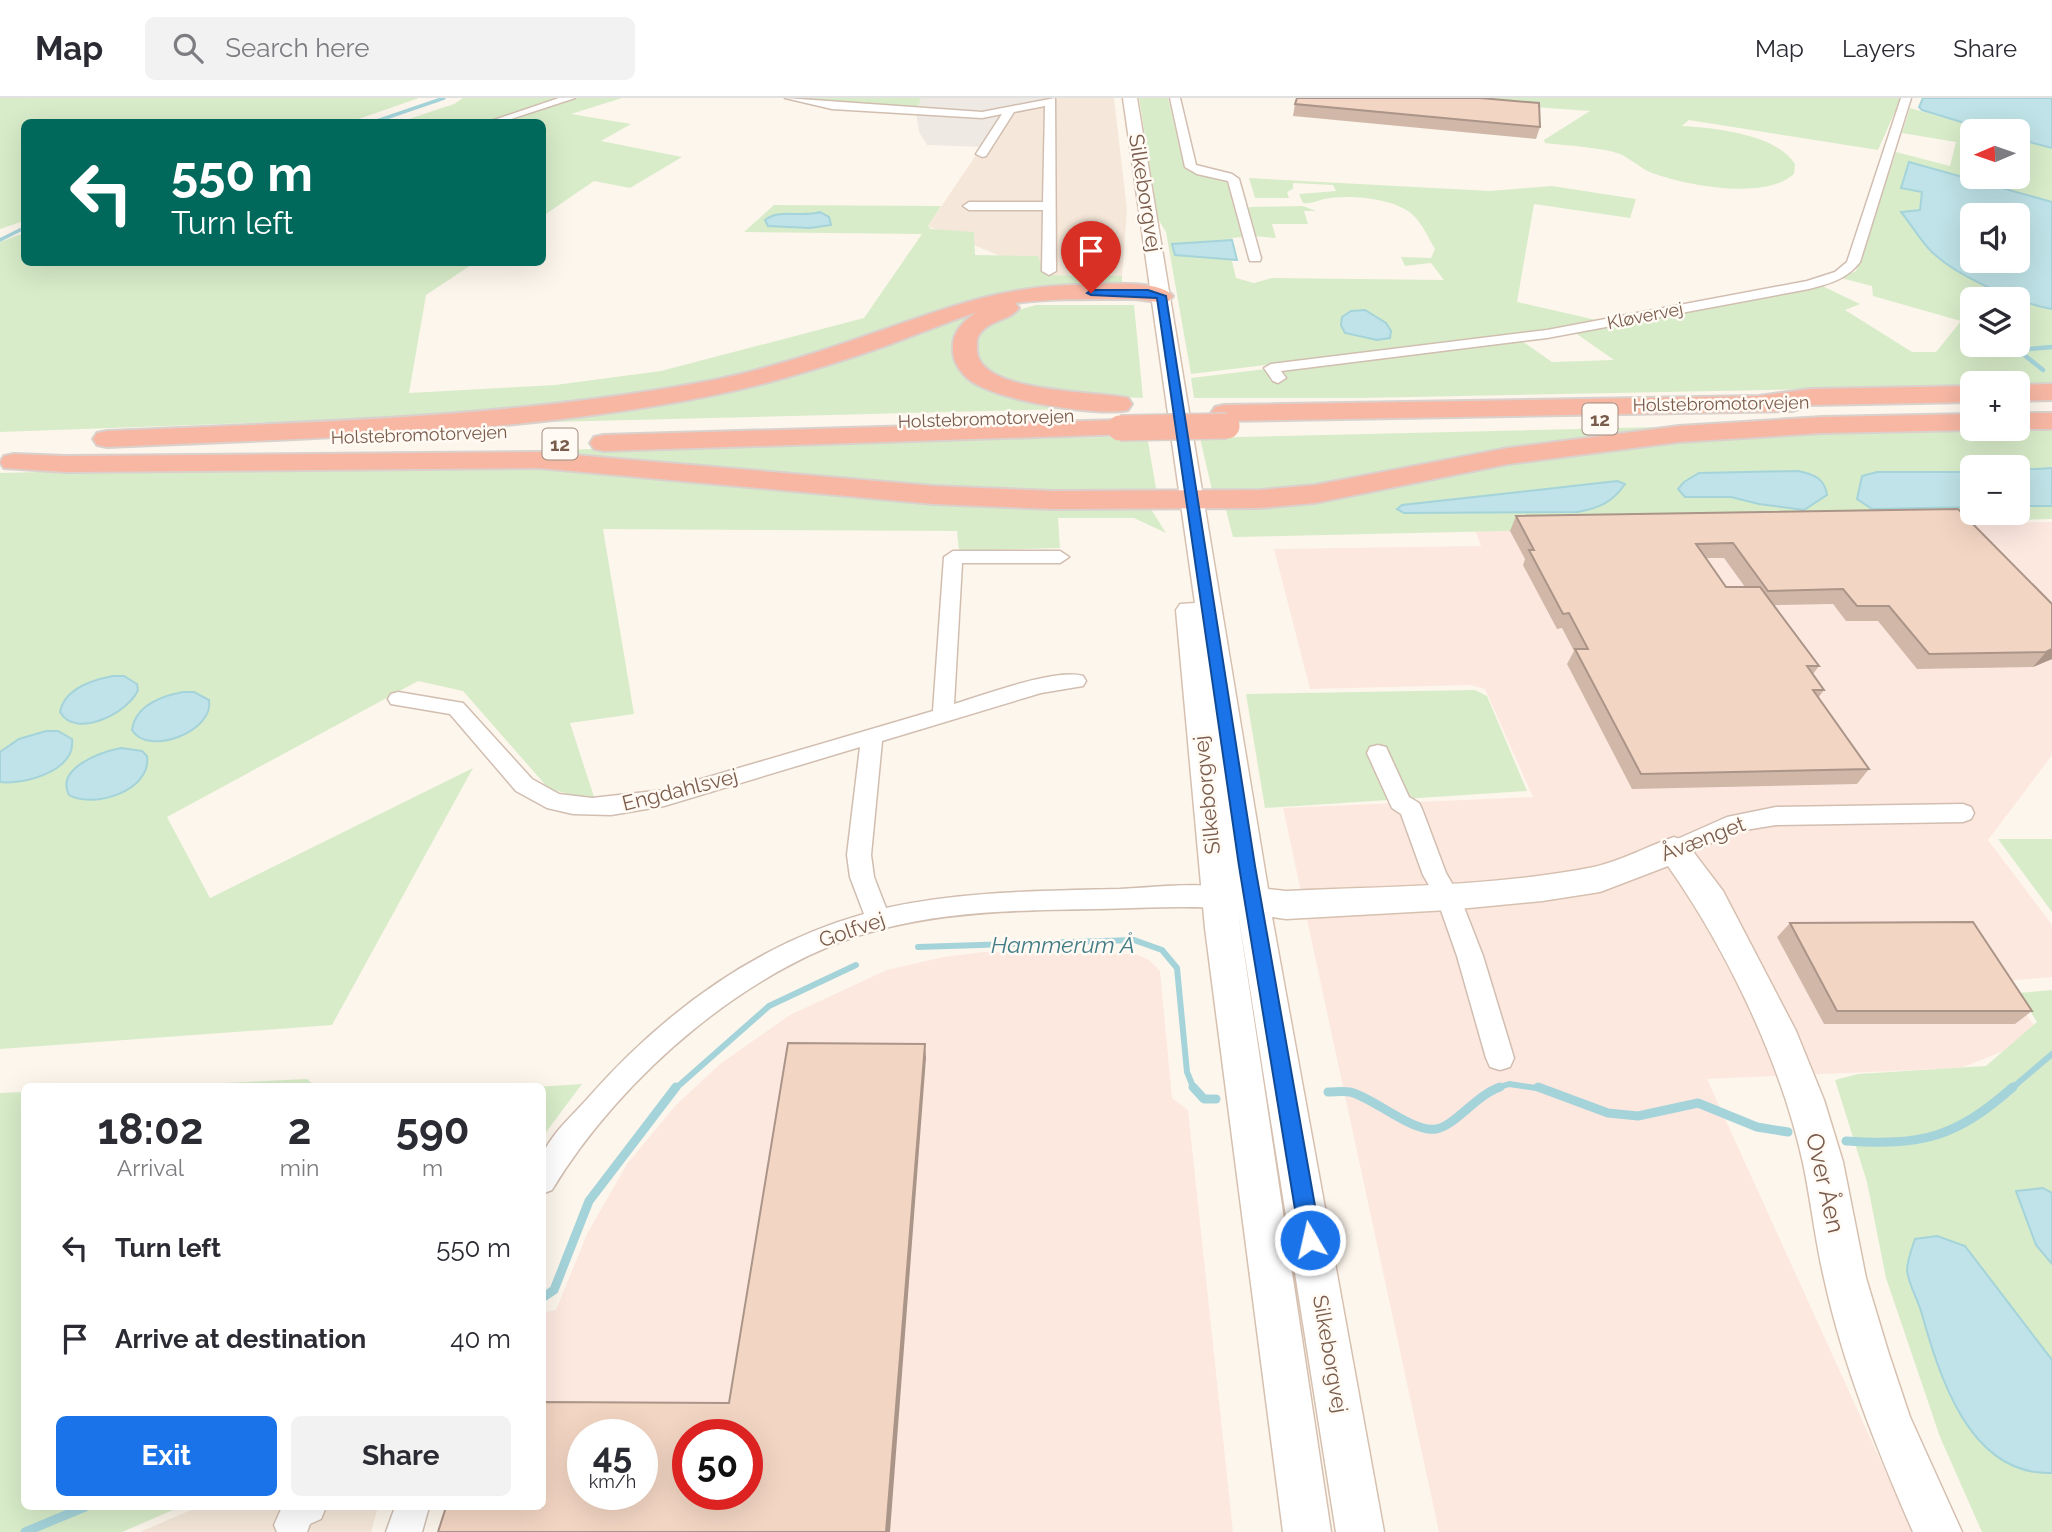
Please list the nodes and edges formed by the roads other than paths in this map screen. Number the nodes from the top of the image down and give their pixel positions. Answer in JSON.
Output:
{"nodes":[{"id":1,"x":570,"y":98,"type":"edge"},
{"id":2,"x":790,"y":98,"type":"edge"},
{"id":3,"x":1123,"y":98,"type":"edge"},
{"id":4,"x":1129,"y":98,"type":"edge"},
{"id":5,"x":1175,"y":98,"type":"edge"},
{"id":6,"x":1906,"y":98,"type":"edge"},
{"id":7,"x":1049,"y":100,"type":"edge"},
{"id":8,"x":1009,"y":111,"type":"junction"},
{"id":9,"x":503,"y":119,"type":"edge"},
{"id":10,"x":982,"y":154,"type":"dead end"},
{"id":11,"x":969,"y":206,"type":"dead end"},
{"id":12,"x":1048,"y":206,"type":"junction"},
{"id":13,"x":1255,"y":258,"type":"dead end"},
{"id":14,"x":1049,"y":271,"type":"dead end"},
{"id":15,"x":1153,"y":296,"type":"junction"},
{"id":16,"x":1278,"y":378,"type":"dead end"},
{"id":17,"x":2052,"y":392,"type":"edge"},
{"id":18,"x":2030,"y":393,"type":"edge"},
{"id":19,"x":1960,"y":394,"type":"edge"},
{"id":20,"x":2052,"y":400,"type":"edge"},
{"id":21,"x":1960,"y":401,"type":"edge"},
{"id":22,"x":2030,"y":401,"type":"edge"},
{"id":23,"x":1742,"y":404,"type":"junction"},
{"id":24,"x":2030,"y":413,"type":"edge"},
{"id":25,"x":2052,"y":413,"type":"edge"},
{"id":26,"x":1224,"y":414,"type":"junction"},
{"id":27,"x":1960,"y":414,"type":"edge"},
{"id":28,"x":1119,"y":416,"type":"junction"},
{"id":29,"x":2030,"y":421,"type":"edge"},
{"id":30,"x":2052,"y":421,"type":"edge"},
{"id":31,"x":1960,"y":422,"type":"edge"},
{"id":32,"x":4,"y":454,"type":"edge"},
{"id":33,"x":1185,"y":500,"type":"junction"},
{"id":34,"x":1060,"y":557,"type":"dead end"},
{"id":35,"x":1076,"y":681,"type":"dead end"},
{"id":36,"x":398,"y":699,"type":"dead end"},
{"id":37,"x":943,"y":714,"type":"junction"},
{"id":38,"x":872,"y":736,"type":"junction"},
{"id":39,"x":1378,"y":752,"type":"dead end"},
{"id":40,"x":1963,"y":813,"type":"dead end"},
{"id":41,"x":1674,"y":850,"type":"junction"},
{"id":42,"x":1448,"y":897,"type":"junction"},
{"id":43,"x":1218,"y":898,"type":"junction"},
{"id":44,"x":1253,"y":901,"type":"junction"},
{"id":45,"x":878,"y":919,"type":"junction"},
{"id":46,"x":1500,"y":1058,"type":"dead end"},
{"id":47,"x":546,"y":1173,"type":"edge"},
{"id":48,"x":411,"y":1510,"type":"edge"},
{"id":49,"x":404,"y":1532,"type":"edge"},
{"id":50,"x":1307,"y":1532,"type":"edge"},
{"id":51,"x":1360,"y":1532,"type":"edge"},
{"id":52,"x":1938,"y":1532,"type":"edge"}],
"edges":[{"from":1,"to":9,"type":"street"},
{"from":2,"to":8,"type":"street"},
{"from":3,"to":15,"type":"main road","name":"Silkeborgvej"},
{"from":4,"to":15,"type":"main road","name":"Silkeborgvej"},
{"from":5,"to":13,"type":"street"},
{"from":6,"to":16,"type":"street","name":"Kløvervej"},
{"from":7,"to":8,"type":"street"},
{"from":7,"to":12,"type":"street"},
{"from":8,"to":10,"type":"street"},
{"from":11,"to":12,"type":"street"},
{"from":12,"to":14,"type":"street"},
{"from":15,"to":28,"type":"highway"},
{"from":15,"to":32,"type":"highway"},
{"from":15,"to":33,"type":"main road","name":"Silkeborgvej"},
{"from":17,"to":18,"type":"highway"},
{"from":19,"to":23,"type":"highway"},
{"from":20,"to":22,"type":"highway"},
{"from":21,"to":23,"type":"highway","name":"Holstebromotorvejen","number":"12"},
{"from":23,"to":26,"type":"highway","name":"Holstebromotorvejen","number":"12"},
{"from":24,"to":25,"type":"highway"},
{"from":26,"to":27,"type":"highway","name":"Holstebromotorvejen","number":"12"},
{"from":26,"to":28,"type":"highway","name":"Holstebromotorvejen","number":"12","bridge":true},
{"from":28,"to":32,"type":"highway","name":"Holstebromotorvejen","number":"12"},
{"from":29,"to":30,"type":"highway"},
{"from":31,"to":33,"type":"highway"},
{"from":32,"to":33,"type":"highway"},
{"from":33,"to":43,"type":"main road","name":"Silkeborgvej"},
{"from":33,"to":44,"type":"main road","name":"Silkeborgvej"},
{"from":34,"to":37,"type":"street"},
{"from":35,"to":37,"type":"street","name":"Engdahlsvej"},
{"from":36,"to":38,"type":"street","name":"Engdahlsvej"},
{"from":37,"to":38,"type":"street","name":"Engdahlsvej"},
{"from":38,"to":45,"type":"street"},
{"from":39,"to":42,"type":"street"},
{"from":40,"to":41,"type":"street","name":"Åvænget"},
{"from":41,"to":42,"type":"main road","name":"Åvænget"},
{"from":41,"to":52,"type":"main road","name":"Over Åen"},
{"from":42,"to":44,"type":"main road","name":"Åvænget"},
{"from":42,"to":46,"type":"street"},
{"from":43,"to":44,"type":"street","name":"Golfvej"},
{"from":43,"to":45,"type":"street","name":"Golfvej"},
{"from":43,"to":50,"type":"main road","name":"Silkeborgvej"},
{"from":44,"to":51,"type":"main road","name":"Silkeborgvej"},
{"from":45,"to":47,"type":"street","name":"Golfvej"},
{"from":48,"to":49,"type":"street"}]}
